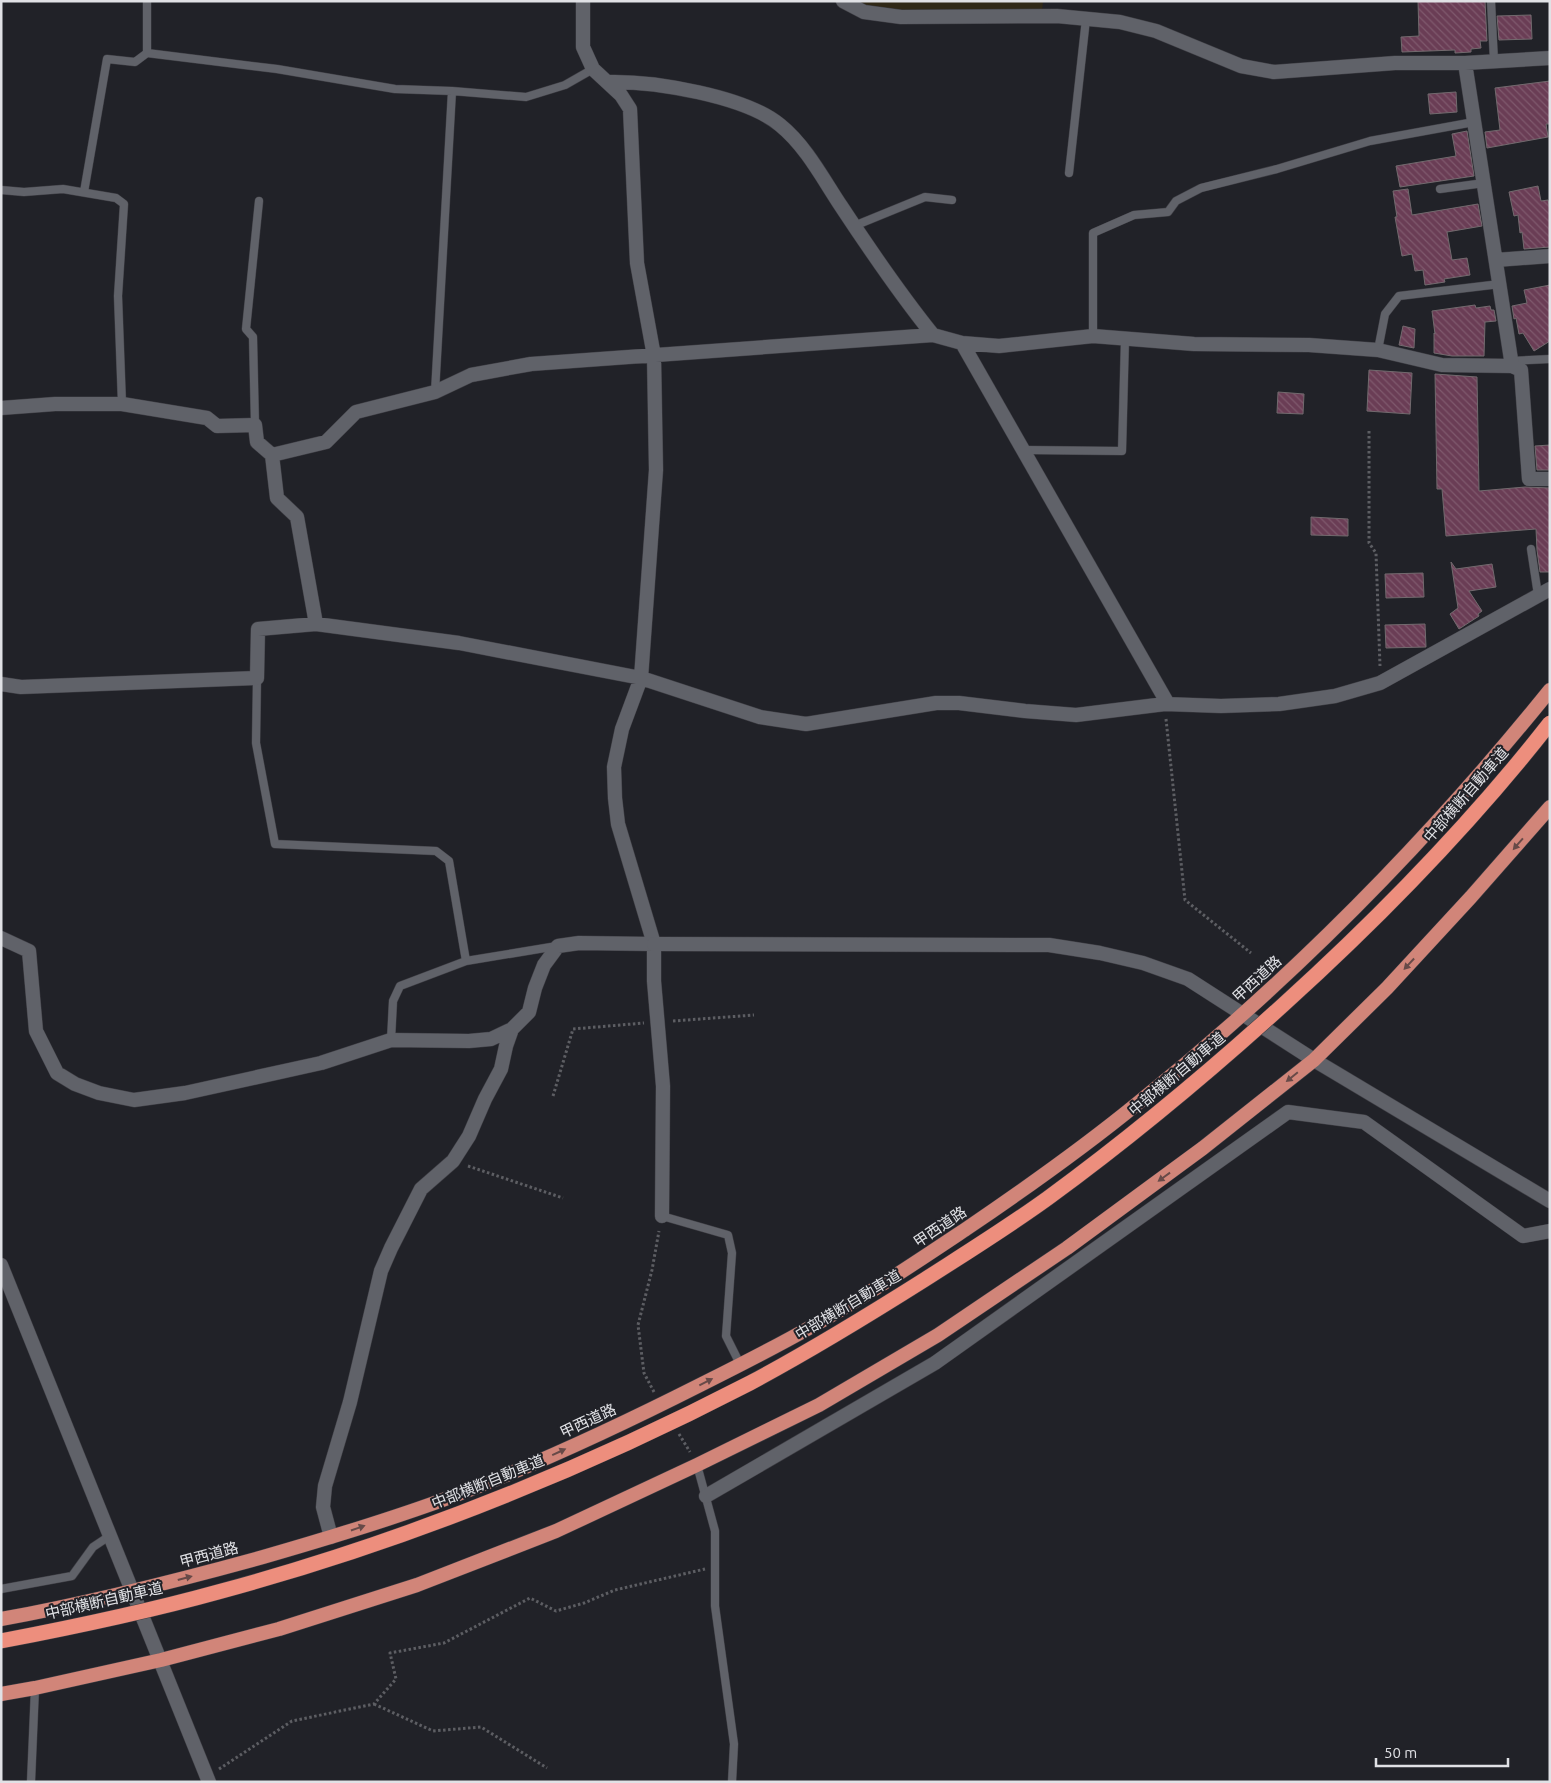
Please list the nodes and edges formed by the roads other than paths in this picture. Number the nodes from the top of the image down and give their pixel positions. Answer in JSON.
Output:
{"nodes":[{"id":1,"x":147,"y":1,"type":"edge"},
{"id":2,"x":583,"y":1,"type":"edge"},
{"id":3,"x":843,"y":1,"type":"edge"},
{"id":4,"x":1492,"y":1,"type":"edge"},
{"id":5,"x":1086,"y":19,"type":"junction"},
{"id":6,"x":147,"y":53,"type":"junction"},
{"id":7,"x":1550,"y":58,"type":"edge"},
{"id":8,"x":1494,"y":61,"type":"junction"},
{"id":9,"x":1465,"y":63,"type":"junction"},
{"id":10,"x":593,"y":69,"type":"junction"},
{"id":11,"x":609,"y":82,"type":"junction"},
{"id":12,"x":452,"y":91,"type":"junction"},
{"id":13,"x":1474,"y":122,"type":"junction"},
{"id":14,"x":1069,"y":173,"type":"dead end"},
{"id":15,"x":1484,"y":183,"type":"junction"},
{"id":16,"x":1440,"y":189,"type":"dead end"},
{"id":17,"x":1,"y":190,"type":"edge"},
{"id":18,"x":84,"y":192,"type":"junction"},
{"id":19,"x":952,"y":200,"type":"dead end"},
{"id":20,"x":259,"y":201,"type":"dead end"},
{"id":21,"x":854,"y":226,"type":"junction"},
{"id":22,"x":1550,"y":256,"type":"edge"},
{"id":23,"x":1496,"y":260,"type":"junction"},
{"id":24,"x":1500,"y":284,"type":"junction"},
{"id":25,"x":934,"y":335,"type":"junction"},
{"id":26,"x":1094,"y":336,"type":"junction"},
{"id":27,"x":1125,"y":339,"type":"junction"},
{"id":28,"x":962,"y":343,"type":"junction"},
{"id":29,"x":1378,"y":350,"type":"junction"},
{"id":30,"x":654,"y":356,"type":"junction"},
{"id":31,"x":1550,"y":359,"type":"edge"},
{"id":32,"x":1512,"y":363,"type":"junction"},
{"id":33,"x":436,"y":392,"type":"junction"},
{"id":34,"x":122,"y":404,"type":"junction"},
{"id":35,"x":1,"y":408,"type":"edge"},
{"id":36,"x":255,"y":425,"type":"junction"},
{"id":37,"x":1024,"y":450,"type":"junction"},
{"id":38,"x":272,"y":456,"type":"junction"},
{"id":39,"x":1550,"y":479,"type":"edge"},
{"id":40,"x":1531,"y":549,"type":"dead end"},
{"id":41,"x":1544,"y":592,"type":"edge"},
{"id":42,"x":316,"y":624,"type":"junction"},
{"id":43,"x":257,"y":678,"type":"junction"},
{"id":44,"x":641,"y":678,"type":"junction"},
{"id":45,"x":1,"y":684,"type":"edge"},
{"id":46,"x":1550,"y":690,"type":"edge"},
{"id":47,"x":1167,"y":704,"type":"junction"},
{"id":48,"x":1550,"y":724,"type":"edge"},
{"id":49,"x":1550,"y":807,"type":"edge"},
{"id":50,"x":1,"y":938,"type":"edge"},
{"id":51,"x":654,"y":944,"type":"junction"},
{"id":52,"x":558,"y":946,"type":"junction"},
{"id":53,"x":466,"y":961,"type":"junction"},
{"id":54,"x":1243,"y":1014,"type":"junction"},
{"id":55,"x":512,"y":1029,"type":"junction"},
{"id":56,"x":391,"y":1040,"type":"junction"},
{"id":57,"x":1314,"y":1060,"type":"junction"},
{"id":58,"x":1550,"y":1201,"type":"edge"},
{"id":59,"x":662,"y":1216,"type":"joint"},
{"id":60,"x":1550,"y":1231,"type":"edge"},
{"id":61,"x":1,"y":1265,"type":"edge"},
{"id":62,"x":740,"y":1364,"type":"junction"},
{"id":63,"x":697,"y":1465,"type":"junction"},
{"id":64,"x":706,"y":1496,"type":"junction"},
{"id":65,"x":110,"y":1534,"type":"junction"},
{"id":66,"x":332,"y":1538,"type":"junction"},
{"id":67,"x":1,"y":1589,"type":"edge"},
{"id":68,"x":134,"y":1592,"type":"junction"},
{"id":69,"x":1,"y":1619,"type":"edge"},
{"id":70,"x":1,"y":1641,"type":"edge"},
{"id":71,"x":161,"y":1660,"type":"junction"},
{"id":72,"x":36,"y":1688,"type":"junction"},
{"id":73,"x":1,"y":1694,"type":"edge"},
{"id":74,"x":209,"y":1779,"type":"edge"},
{"id":75,"x":31,"y":1782,"type":"edge"},
{"id":76,"x":732,"y":1782,"type":"edge"}],
"edges":[{"from":1,"to":6,"type":"lane"},
{"from":2,"to":10,"type":"street"},
{"from":3,"to":5,"type":"street"},
{"from":4,"to":8,"type":"lane"},
{"from":5,"to":9,"type":"street"},
{"from":5,"to":14,"type":"lane"},
{"from":6,"to":12,"type":"lane"},
{"from":6,"to":18,"type":"lane"},
{"from":7,"to":8,"type":"street"},
{"from":8,"to":9,"type":"street"},
{"from":9,"to":13,"type":"street"},
{"from":10,"to":11,"type":"street"},
{"from":10,"to":12,"type":"lane"},
{"from":11,"to":21,"type":"street"},
{"from":11,"to":30,"type":"street"},
{"from":12,"to":33,"type":"lane"},
{"from":13,"to":15,"type":"street"},
{"from":13,"to":26,"type":"lane"},
{"from":15,"to":16,"type":"lane"},
{"from":15,"to":23,"type":"street"},
{"from":17,"to":18,"type":"lane"},
{"from":18,"to":34,"type":"lane"},
{"from":19,"to":21,"type":"lane"},
{"from":20,"to":36,"type":"lane"},
{"from":21,"to":25,"type":"street"},
{"from":22,"to":23,"type":"street"},
{"from":23,"to":24,"type":"street"},
{"from":24,"to":29,"type":"lane"},
{"from":24,"to":32,"type":"street"},
{"from":25,"to":28,"type":"street"},
{"from":25,"to":30,"type":"street"},
{"from":26,"to":27,"type":"street"},
{"from":26,"to":28,"type":"street"},
{"from":27,"to":29,"type":"street"},
{"from":27,"to":37,"type":"lane"},
{"from":28,"to":37,"type":"street"},
{"from":29,"to":32,"type":"street"},
{"from":30,"to":33,"type":"street"},
{"from":30,"to":44,"type":"street"},
{"from":31,"to":32,"type":"lane"},
{"from":32,"to":39,"type":"street"},
{"from":33,"to":38,"type":"street"},
{"from":34,"to":35,"type":"street"},
{"from":34,"to":36,"type":"street"},
{"from":36,"to":38,"type":"street"},
{"from":37,"to":47,"type":"street"},
{"from":38,"to":42,"type":"street"},
{"from":40,"to":41,"type":"lane"},
{"from":41,"to":47,"type":"street"},
{"from":42,"to":43,"type":"street"},
{"from":42,"to":44,"type":"street"},
{"from":43,"to":45,"type":"street"},
{"from":43,"to":53,"type":"lane"},
{"from":44,"to":47,"type":"street"},
{"from":44,"to":51,"type":"street"},
{"from":46,"to":54,"type":"highway","name":"甲西道路"},
{"from":48,"to":70,"type":"highway","name":"中部横断自動車道","bridge":true},
{"from":49,"to":57,"type":"highway","one_way":true},
{"from":50,"to":56,"type":"street"},
{"from":51,"to":52,"type":"street"},
{"from":51,"to":54,"type":"street"},
{"from":51,"to":59,"type":"street"},
{"from":52,"to":53,"type":"lane"},
{"from":52,"to":55,"type":"street"},
{"from":53,"to":56,"type":"lane"},
{"from":54,"to":57,"type":"street"},
{"from":54,"to":62,"type":"highway","name":"甲西道路"},
{"from":55,"to":56,"type":"street"},
{"from":55,"to":66,"type":"street"},
{"from":57,"to":58,"type":"street"},
{"from":57,"to":63,"type":"highway","one_way":true},
{"from":59,"to":62,"type":"lane"},
{"from":60,"to":64,"type":"street"},
{"from":61,"to":65,"type":"street"},
{"from":66,"to":62,"type":"highway","name":"甲西道路","one_way":true},
{"from":63,"to":64,"type":"lane"},
{"from":63,"to":71,"type":"highway"},
{"from":64,"to":76,"type":"lane"},
{"from":65,"to":67,"type":"lane"},
{"from":65,"to":68,"type":"street"},
{"from":68,"to":66,"type":"highway","name":"甲西道路","one_way":true},
{"from":68,"to":69,"type":"highway","name":"甲西道路"},
{"from":68,"to":71,"type":"street"},
{"from":71,"to":72,"type":"highway"},
{"from":71,"to":74,"type":"street"},
{"from":72,"to":73,"type":"highway"},
{"from":72,"to":75,"type":"lane"}]}
